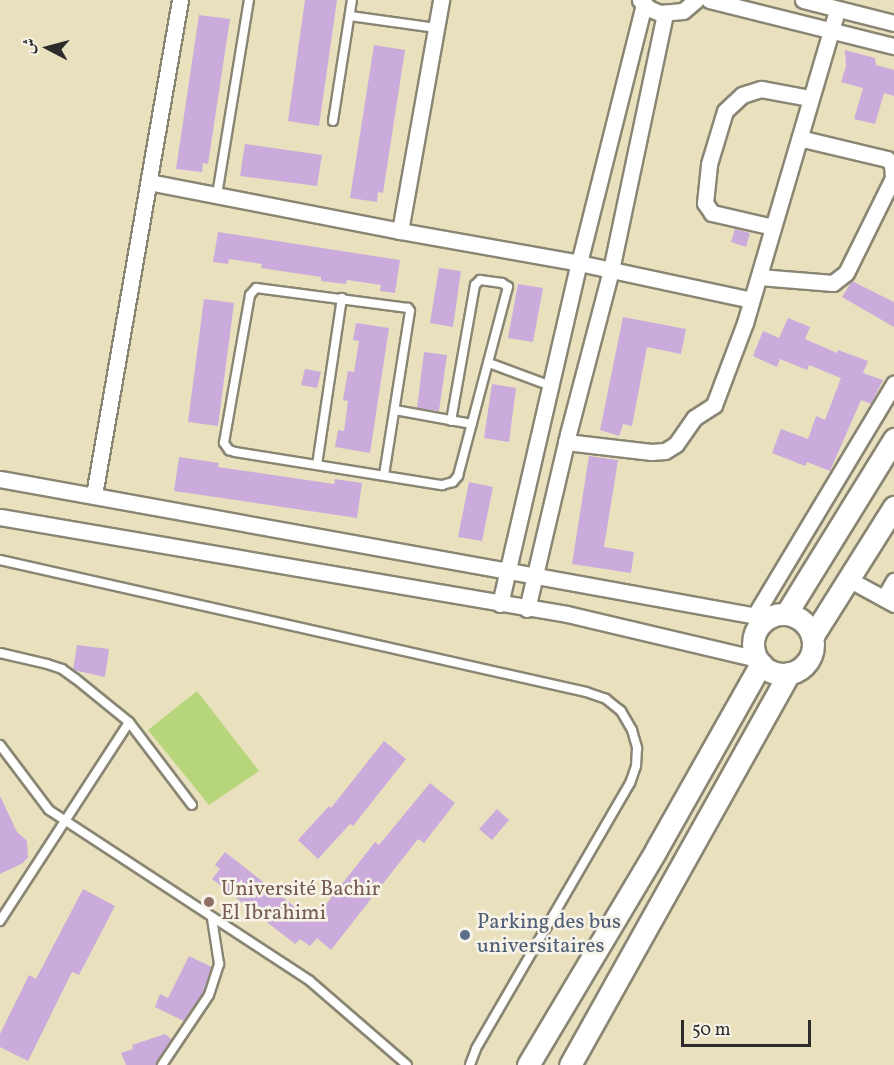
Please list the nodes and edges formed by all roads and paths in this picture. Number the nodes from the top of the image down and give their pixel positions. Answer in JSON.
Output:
{"nodes":[{"id":1,"x":180,"y":0,"type":"edge"},
{"id":2,"x":249,"y":0,"type":"edge"},
{"id":3,"x":352,"y":0,"type":"edge"},
{"id":4,"x":441,"y":0,"type":"edge"},
{"id":5,"x":696,"y":0,"type":"edge"},
{"id":6,"x":709,"y":0,"type":"edge"},
{"id":7,"x":803,"y":0,"type":"edge"},
{"id":8,"x":642,"y":3,"type":"edge"},
{"id":9,"x":837,"y":10,"type":"junction"},
{"id":10,"x":665,"y":13,"type":"junction"},
{"id":11,"x":350,"y":16,"type":"junction"},
{"id":12,"x":894,"y":22,"type":"edge"},
{"id":13,"x":436,"y":28,"type":"junction"},
{"id":14,"x":830,"y":31,"type":"junction"},
{"id":15,"x":894,"y":46,"type":"edge"},
{"id":16,"x":810,"y":98,"type":"junction"},
{"id":17,"x":333,"y":121,"type":"dead end"},
{"id":18,"x":799,"y":138,"type":"junction"},
{"id":19,"x":149,"y":182,"type":"junction"},
{"id":20,"x":216,"y":195,"type":"junction"},
{"id":21,"x":773,"y":227,"type":"junction"},
{"id":22,"x":400,"y":231,"type":"junction"},
{"id":23,"x":579,"y":263,"type":"junction"},
{"id":24,"x":611,"y":270,"type":"junction"},
{"id":25,"x":759,"y":277,"type":"junction"},
{"id":26,"x":342,"y":298,"type":"junction"},
{"id":27,"x":751,"y":300,"type":"junction"},
{"id":28,"x":489,"y":363,"type":"junction"},
{"id":29,"x":894,"y":384,"type":"edge"},
{"id":30,"x":552,"y":386,"type":"junction"},
{"id":31,"x":395,"y":410,"type":"junction"},
{"id":32,"x":451,"y":421,"type":"junction"},
{"id":33,"x":472,"y":424,"type":"junction"},
{"id":34,"x":894,"y":439,"type":"edge"},
{"id":35,"x":566,"y":442,"type":"junction"},
{"id":36,"x":317,"y":465,"type":"junction"},
{"id":37,"x":384,"y":476,"type":"junction"},
{"id":38,"x":0,"y":479,"type":"edge"},
{"id":39,"x":94,"y":495,"type":"junction"},
{"id":40,"x":894,"y":507,"type":"edge"},
{"id":41,"x":0,"y":517,"type":"edge"},
{"id":42,"x":0,"y":560,"type":"edge"},
{"id":43,"x":510,"y":569,"type":"junction"},
{"id":44,"x":536,"y":575,"type":"junction"},
{"id":45,"x":850,"y":580,"type":"junction"},
{"id":46,"x":894,"y":581,"type":"edge"},
{"id":47,"x":889,"y":601,"type":"edge"},
{"id":48,"x":501,"y":604,"type":"junction"},
{"id":49,"x":527,"y":609,"type":"junction"},
{"id":50,"x":770,"y":615,"type":"junction"},
{"id":51,"x":813,"y":637,"type":"junction"},
{"id":52,"x":0,"y":653,"type":"edge"},
{"id":53,"x":759,"y":661,"type":"junction"},
{"id":54,"x":789,"y":673,"type":"junction"},
{"id":55,"x":129,"y":722,"type":"junction"},
{"id":56,"x":0,"y":746,"type":"edge"},
{"id":57,"x":192,"y":805,"type":"dead end"},
{"id":58,"x":64,"y":821,"type":"junction"},
{"id":59,"x":212,"y":918,"type":"junction"},
{"id":60,"x":0,"y":921,"type":"edge"},
{"id":61,"x":162,"y":1065,"type":"edge"},
{"id":62,"x":407,"y":1065,"type":"edge"},
{"id":63,"x":470,"y":1065,"type":"edge"},
{"id":64,"x":528,"y":1065,"type":"edge"},
{"id":65,"x":570,"y":1065,"type":"edge"}],
"edges":[{"from":1,"to":19,"type":"street"},
{"from":2,"to":20,"type":"lane"},
{"from":3,"to":11,"type":"lane"},
{"from":4,"to":13,"type":"street"},
{"from":5,"to":10,"type":"street"},
{"from":6,"to":14,"type":"street"},
{"from":7,"to":9,"type":"street"},
{"from":8,"to":10,"type":"street"},
{"from":8,"to":23,"type":"street"},
{"from":9,"to":12,"type":"street"},
{"from":9,"to":14,"type":"street"},
{"from":10,"to":24,"type":"street"},
{"from":11,"to":13,"type":"lane"},
{"from":11,"to":17,"type":"lane"},
{"from":13,"to":22,"type":"street"},
{"from":14,"to":15,"type":"street"},
{"from":14,"to":16,"type":"street"},
{"from":16,"to":18,"type":"street"},
{"from":16,"to":21,"type":"street"},
{"from":18,"to":21,"type":"street"},
{"from":18,"to":25,"type":"street"},
{"from":19,"to":20,"type":"street"},
{"from":19,"to":39,"type":"street"},
{"from":20,"to":22,"type":"street"},
{"from":21,"to":25,"type":"street"},
{"from":22,"to":23,"type":"street"},
{"from":23,"to":24,"type":"street"},
{"from":23,"to":30,"type":"street"},
{"from":24,"to":27,"type":"street"},
{"from":24,"to":35,"type":"street"},
{"from":25,"to":27,"type":"street"},
{"from":26,"to":31,"type":"lane"},
{"from":26,"to":36,"type":"lane"},
{"from":26,"to":36,"type":"lane"},
{"from":27,"to":35,"type":"street"},
{"from":28,"to":30,"type":"lane"},
{"from":28,"to":32,"type":"lane"},
{"from":28,"to":33,"type":"lane"},
{"from":29,"to":50,"type":"street"},
{"from":30,"to":43,"type":"street"},
{"from":31,"to":32,"type":"lane"},
{"from":31,"to":37,"type":"lane"},
{"from":32,"to":33,"type":"lane"},
{"from":33,"to":37,"type":"lane"},
{"from":34,"to":50,"type":"main road"},
{"from":35,"to":44,"type":"street"},
{"from":36,"to":37,"type":"lane"},
{"from":38,"to":39,"type":"street"},
{"from":39,"to":43,"type":"street"},
{"from":40,"to":45,"type":"main road"},
{"from":41,"to":48,"type":"street"},
{"from":42,"to":63,"type":"lane"},
{"from":43,"to":44,"type":"street"},
{"from":43,"to":48,"type":"street"},
{"from":44,"to":49,"type":"street"},
{"from":44,"to":50,"type":"street"},
{"from":45,"to":47,"type":"street"},
{"from":45,"to":51,"type":"main road"},
{"from":46,"to":47,"type":"street"},
{"from":48,"to":49,"type":"street"},
{"from":49,"to":53,"type":"street"},
{"from":50,"to":51,"type":"main road"},
{"from":50,"to":53,"type":"main road"},
{"from":51,"to":54,"type":"main road"},
{"from":52,"to":55,"type":"lane"},
{"from":53,"to":54,"type":"main road"},
{"from":53,"to":64,"type":"main road"},
{"from":54,"to":65,"type":"main road"},
{"from":55,"to":57,"type":"lane"},
{"from":55,"to":58,"type":"lane"},
{"from":56,"to":58,"type":"lane"},
{"from":58,"to":59,"type":"lane"},
{"from":58,"to":60,"type":"lane"},
{"from":59,"to":61,"type":"lane"},
{"from":59,"to":62,"type":"lane"}]}
